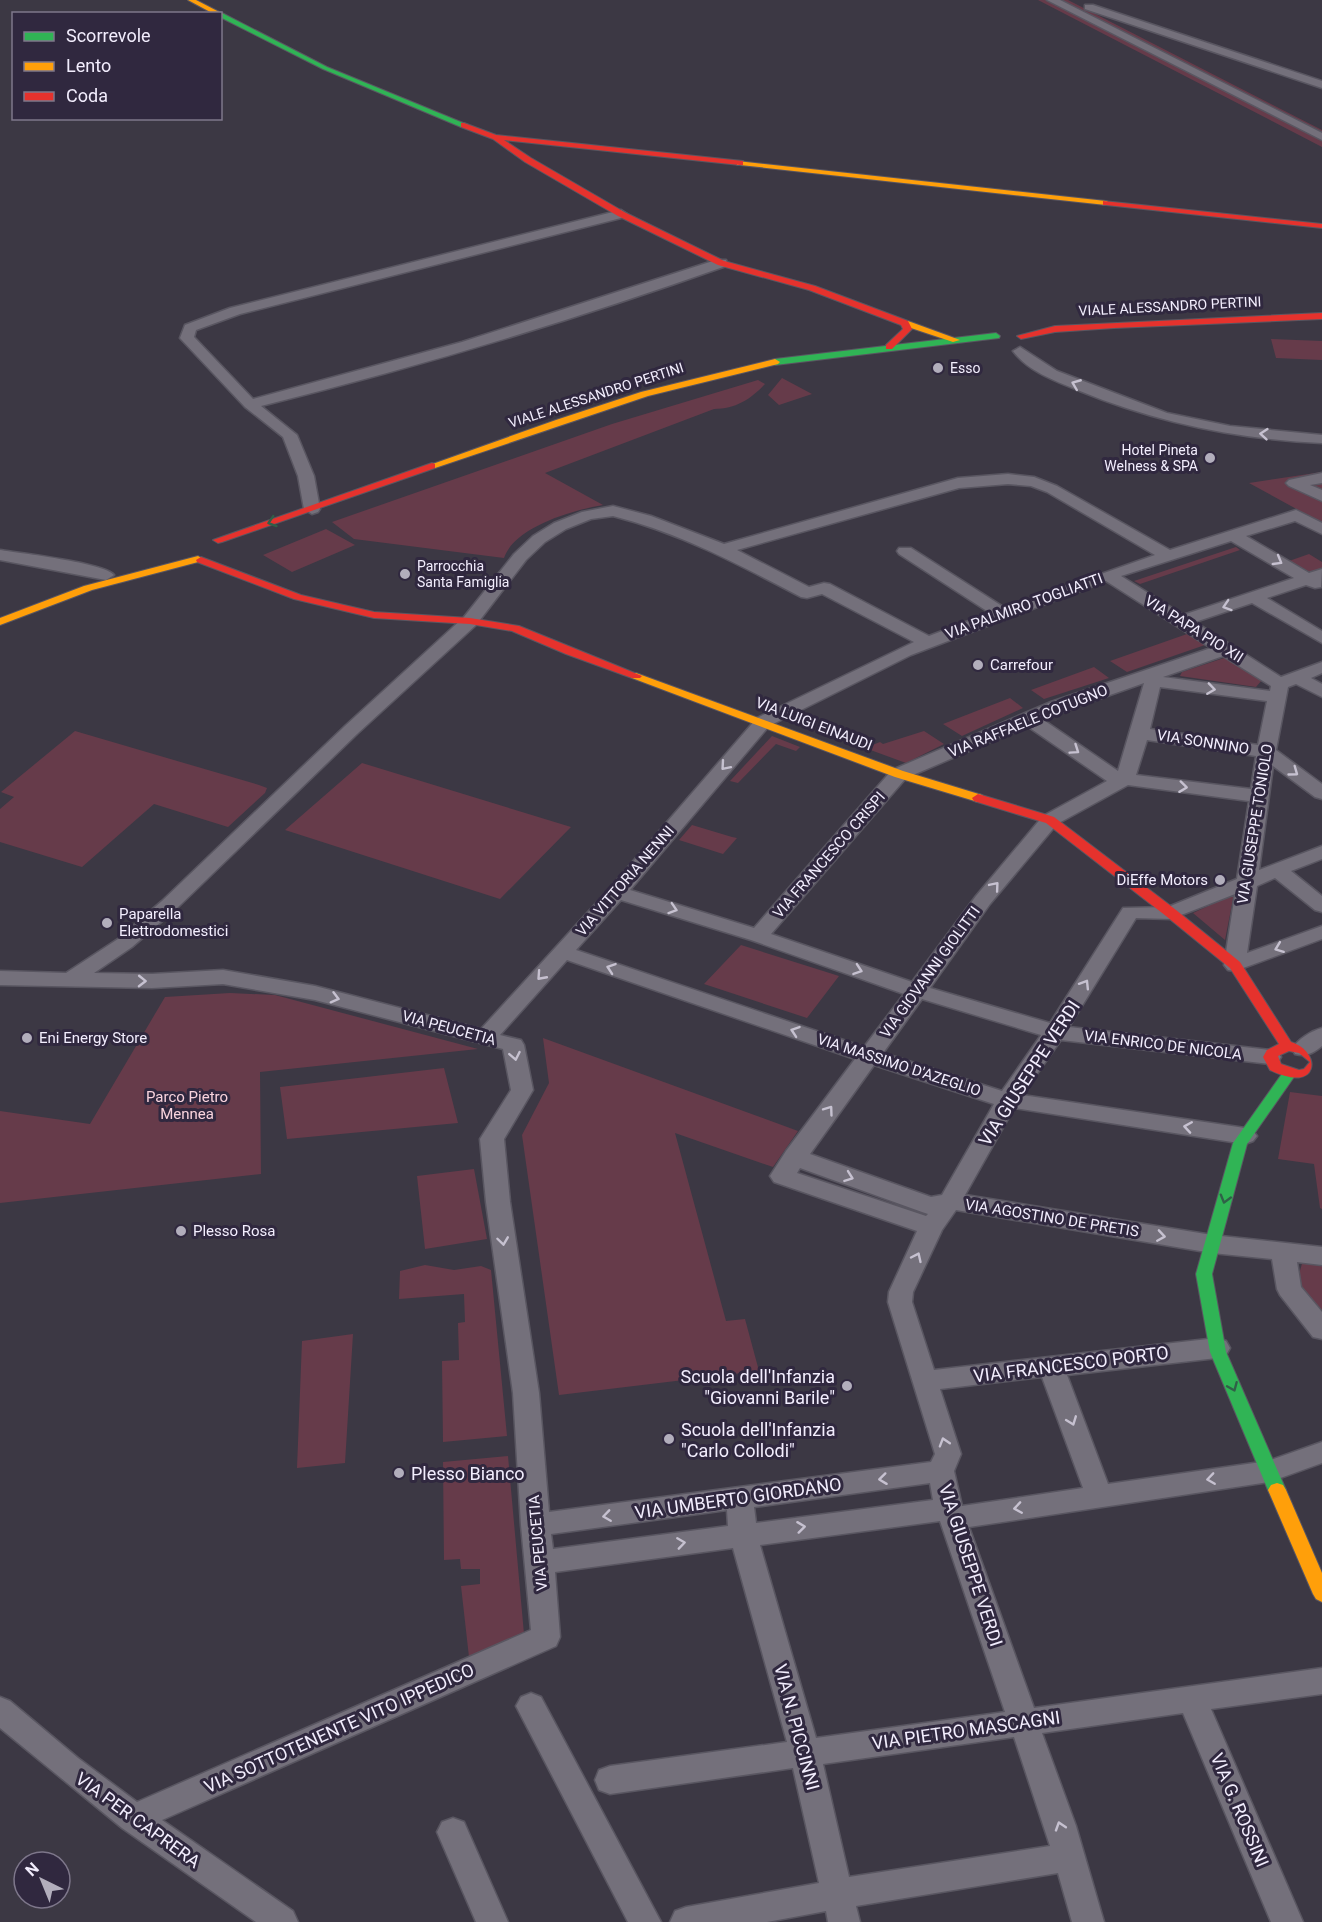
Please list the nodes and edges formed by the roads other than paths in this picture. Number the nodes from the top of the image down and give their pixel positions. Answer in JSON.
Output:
{"nodes":[{"id":1,"x":191,"y":0,"type":"edge"},
{"id":2,"x":1052,"y":0,"type":"edge"},
{"id":3,"x":1061,"y":0,"type":"edge"},
{"id":4,"x":216,"y":12,"type":"edge"},
{"id":5,"x":222,"y":15,"type":"edge"},
{"id":6,"x":1322,"y":85,"type":"edge"},
{"id":7,"x":495,"y":137,"type":"junction"},
{"id":8,"x":1322,"y":137,"type":"edge"},
{"id":9,"x":621,"y":214,"type":"junction"},
{"id":10,"x":1322,"y":226,"type":"edge"},
{"id":11,"x":721,"y":263,"type":"junction"},
{"id":12,"x":1322,"y":316,"type":"edge"},
{"id":13,"x":1322,"y":322,"type":"edge"},
{"id":14,"x":905,"y":323,"type":"junction"},
{"id":15,"x":1021,"y":336,"type":"junction"},
{"id":16,"x":956,"y":340,"type":"junction"},
{"id":17,"x":996,"y":342,"type":"junction"},
{"id":18,"x":889,"y":347,"type":"junction"},
{"id":19,"x":1026,"y":349,"type":"junction"},
{"id":20,"x":250,"y":404,"type":"junction"},
{"id":21,"x":1322,"y":440,"type":"edge"},
{"id":22,"x":1322,"y":478,"type":"edge"},
{"id":23,"x":1322,"y":496,"type":"edge"},
{"id":24,"x":1322,"y":504,"type":"edge"},
{"id":25,"x":312,"y":509,"type":"junction"},
{"id":26,"x":1322,"y":515,"type":"edge"},
{"id":27,"x":1322,"y":529,"type":"edge"},
{"id":28,"x":1233,"y":535,"type":"junction"},
{"id":29,"x":723,"y":549,"type":"junction"},
{"id":30,"x":905,"y":551,"type":"dead end"},
{"id":31,"x":230,"y":552,"type":"junction"},
{"id":32,"x":0,"y":555,"type":"edge"},
{"id":33,"x":1168,"y":556,"type":"junction"},
{"id":34,"x":199,"y":560,"type":"junction"},
{"id":35,"x":106,"y":575,"type":"junction"},
{"id":36,"x":1108,"y":575,"type":"junction"},
{"id":37,"x":249,"y":577,"type":"junction"},
{"id":38,"x":1317,"y":580,"type":"edge"},
{"id":39,"x":1254,"y":597,"type":"junction"},
{"id":40,"x":0,"y":614,"type":"edge"},
{"id":41,"x":1003,"y":614,"type":"junction"},
{"id":42,"x":470,"y":621,"type":"junction"},
{"id":43,"x":1182,"y":621,"type":"junction"},
{"id":44,"x":0,"y":622,"type":"edge"},
{"id":45,"x":1322,"y":638,"type":"edge"},
{"id":46,"x":927,"y":642,"type":"junction"},
{"id":47,"x":1226,"y":649,"type":"junction"},
{"id":48,"x":1322,"y":667,"type":"edge"},
{"id":49,"x":1154,"y":677,"type":"junction"},
{"id":50,"x":1285,"y":686,"type":"junction"},
{"id":51,"x":1322,"y":692,"type":"edge"},
{"id":52,"x":1029,"y":719,"type":"junction"},
{"id":53,"x":763,"y":722,"type":"junction"},
{"id":54,"x":1140,"y":733,"type":"junction"},
{"id":55,"x":1266,"y":752,"type":"junction"},
{"id":56,"x":899,"y":774,"type":"junction"},
{"id":57,"x":1123,"y":780,"type":"junction"},
{"id":58,"x":1322,"y":792,"type":"edge"},
{"id":59,"x":1259,"y":796,"type":"junction"},
{"id":60,"x":1050,"y":820,"type":"junction"},
{"id":61,"x":1322,"y":852,"type":"edge"},
{"id":62,"x":1278,"y":870,"type":"junction"},
{"id":63,"x":1245,"y":883,"type":"junction"},
{"id":64,"x":617,"y":892,"type":"junction"},
{"id":65,"x":1322,"y":906,"type":"edge"},
{"id":66,"x":1171,"y":913,"type":"junction"},
{"id":67,"x":1322,"y":932,"type":"edge"},
{"id":68,"x":758,"y":936,"type":"junction"},
{"id":69,"x":125,"y":943,"type":"junction"},
{"id":70,"x":563,"y":952,"type":"junction"},
{"id":71,"x":1235,"y":965,"type":"junction"},
{"id":72,"x":0,"y":978,"type":"edge"},
{"id":73,"x":71,"y":979,"type":"junction"},
{"id":74,"x":108,"y":980,"type":"junction"},
{"id":75,"x":917,"y":991,"type":"junction"},
{"id":76,"x":1055,"y":1032,"type":"junction"},
{"id":77,"x":1322,"y":1035,"type":"edge"},
{"id":78,"x":486,"y":1037,"type":"junction"},
{"id":79,"x":868,"y":1056,"type":"junction"},
{"id":80,"x":1300,"y":1057,"type":"edge"},
{"id":81,"x":1289,"y":1074,"type":"junction"},
{"id":82,"x":1007,"y":1100,"type":"junction"},
{"id":83,"x":1245,"y":1136,"type":"junction"},
{"id":84,"x":794,"y":1157,"type":"junction"},
{"id":85,"x":950,"y":1201,"type":"junction"},
{"id":86,"x":931,"y":1227,"type":"junction"},
{"id":87,"x":1212,"y":1244,"type":"junction"},
{"id":88,"x":1284,"y":1252,"type":"junction"},
{"id":89,"x":1322,"y":1256,"type":"edge"},
{"id":90,"x":1322,"y":1330,"type":"edge"},
{"id":91,"x":1217,"y":1347,"type":"junction"},
{"id":92,"x":1051,"y":1366,"type":"junction"},
{"id":93,"x":925,"y":1381,"type":"junction"},
{"id":94,"x":1322,"y":1452,"type":"edge"},
{"id":95,"x":941,"y":1471,"type":"junction"},
{"id":96,"x":1269,"y":1471,"type":"junction"},
{"id":97,"x":1099,"y":1495,"type":"junction"},
{"id":98,"x":739,"y":1497,"type":"junction"},
{"id":99,"x":950,"y":1514,"type":"junction"},
{"id":100,"x":535,"y":1525,"type":"junction"},
{"id":101,"x":743,"y":1534,"type":"junction"},
{"id":102,"x":540,"y":1562,"type":"junction"},
{"id":103,"x":1322,"y":1594,"type":"edge"},
{"id":104,"x":546,"y":1637,"type":"joint"},
{"id":105,"x":1322,"y":1680,"type":"edge"},
{"id":106,"x":1192,"y":1699,"type":"junction"},
{"id":107,"x":531,"y":1706,"type":"dead end"},
{"id":108,"x":0,"y":1710,"type":"edge"},
{"id":109,"x":1024,"y":1722,"type":"junction"},
{"id":110,"x":805,"y":1753,"type":"junction"},
{"id":111,"x":609,"y":1780,"type":"dead end"},
{"id":112,"x":133,"y":1818,"type":"junction"},
{"id":113,"x":453,"y":1832,"type":"dead end"},
{"id":114,"x":1069,"y":1857,"type":"junction"},
{"id":115,"x":841,"y":1908,"type":"edge"},
{"id":116,"x":282,"y":1922,"type":"edge"},
{"id":117,"x":492,"y":1922,"type":"edge"},
{"id":118,"x":645,"y":1922,"type":"edge"},
{"id":119,"x":686,"y":1922,"type":"edge"},
{"id":120,"x":1088,"y":1922,"type":"edge"},
{"id":121,"x":1287,"y":1922,"type":"edge"}],
"edges":[{"from":1,"to":4,"type":"main road"},
{"from":2,"to":8,"type":"street"},
{"from":3,"to":6,"type":"street"},
{"from":5,"to":7,"type":"main road"},
{"from":7,"to":9,"type":"main road"},
{"from":7,"to":10,"type":"main road"},
{"from":9,"to":11,"type":"main road"},
{"from":9,"to":20,"type":"street"},
{"from":11,"to":14,"type":"main road"},
{"from":11,"to":20,"type":"street"},
{"from":12,"to":15,"type":"main road","name":"VIALE ALESSANDRO PERTINI"},
{"from":13,"to":19,"type":"main road","name":"VIALE ALESSANDRO PERTINI"},
{"from":14,"to":16,"type":"main road"},
{"from":14,"to":18,"type":"main road"},
{"from":15,"to":17,"type":"main road","name":"VIALE ALESSANDRO PERTINI"},
{"from":15,"to":19,"type":"main road"},
{"from":16,"to":17,"type":"main road","name":"VIALE ALESSANDRO PERTINI"},
{"from":16,"to":18,"type":"main road","name":"VIALE ALESSANDRO PERTINI"},
{"from":17,"to":19,"type":"main road","name":"VIALE ALESSANDRO PERTINI"},
{"from":17,"to":31,"type":"main road","name":"VIALE ALESSANDRO PERTINI"},
{"from":18,"to":25,"type":"main road","name":"VIALE ALESSANDRO PERTINI"},
{"from":21,"to":19,"type":"street","one_way":true},
{"from":20,"to":25,"type":"street"},
{"from":22,"to":23,"type":"street"},
{"from":24,"to":26,"type":"street"},
{"from":25,"to":31,"type":"main road","name":"VIALE ALESSANDRO PERTINI","one_way":true},
{"from":27,"to":28,"type":"street","name":"VIA PALMIRO TOGLIATTI"},
{"from":28,"to":33,"type":"street","name":"VIA PALMIRO TOGLIATTI"},
{"from":28,"to":38,"type":"street","one_way":true},
{"from":29,"to":33,"type":"street"},
{"from":29,"to":42,"type":"street"},
{"from":29,"to":46,"type":"street"},
{"from":30,"to":41,"type":"street"},
{"from":31,"to":34,"type":"main road","name":"VIALE ALESSANDRO PERTINI"},
{"from":31,"to":37,"type":"main road"},
{"from":32,"to":35,"type":"street"},
{"from":33,"to":36,"type":"street","name":"VIA PALMIRO TOGLIATTI"},
{"from":34,"to":35,"type":"main road"},
{"from":34,"to":37,"type":"main road","name":"VIA LUIGI EINAUDI"},
{"from":34,"to":44,"type":"main road","name":"VIALE ALESSANDRO PERTINI"},
{"from":35,"to":40,"type":"main road"},
{"from":36,"to":41,"type":"street","name":"VIA PALMIRO TOGLIATTI"},
{"from":36,"to":43,"type":"street","name":"VIA PAPA PIO XII"},
{"from":37,"to":42,"type":"main road","name":"VIA LUIGI EINAUDI"},
{"from":38,"to":39,"type":"street"},
{"from":39,"to":43,"type":"street","one_way":true},
{"from":39,"to":45,"type":"street"},
{"from":41,"to":46,"type":"street","name":"VIA PALMIRO TOGLIATTI"},
{"from":42,"to":53,"type":"main road","name":"VIA LUIGI EINAUDI"},
{"from":42,"to":69,"type":"street"},
{"from":43,"to":47,"type":"street","name":"VIA PAPA PIO XII"},
{"from":46,"to":53,"type":"street","name":"VIA PALMIRO TOGLIATTI"},
{"from":47,"to":49,"type":"street","name":"VIA RAFFAELE COTUGNO"},
{"from":47,"to":50,"type":"street","name":"VIA PAPA PIO XII"},
{"from":48,"to":50,"type":"street"},
{"from":49,"to":50,"type":"street","one_way":true},
{"from":49,"to":52,"type":"street","name":"VIA RAFFAELE COTUGNO"},
{"from":49,"to":54,"type":"street"},
{"from":50,"to":51,"type":"street","name":"VIA PAPA PIO XII"},
{"from":50,"to":55,"type":"street","name":"VIA GIUSEPPE TONIOLO"},
{"from":52,"to":56,"type":"street","name":"VIA RAFFAELE COTUGNO"},
{"from":52,"to":57,"type":"street","one_way":true},
{"from":53,"to":56,"type":"main road","name":"VIA LUIGI EINAUDI"},
{"from":53,"to":64,"type":"street","name":"VIA VITTORIA NENNI","one_way":true},
{"from":54,"to":55,"type":"street","name":"VIA SONNINO"},
{"from":54,"to":57,"type":"street"},
{"from":55,"to":58,"type":"street","one_way":true},
{"from":55,"to":59,"type":"street","name":"VIA GIUSEPPE TONIOLO"},
{"from":56,"to":60,"type":"main road","name":"VIA LUIGI EINAUDI"},
{"from":56,"to":68,"type":"street","name":"VIA FRANCESCO CRISPI"},
{"from":57,"to":59,"type":"street","one_way":true},
{"from":57,"to":60,"type":"street"},
{"from":59,"to":63,"type":"street","name":"VIA GIUSEPPE TONIOLO"},
{"from":60,"to":66,"type":"main road","name":"VIA LUIGI EINAUDI"},
{"from":75,"to":60,"type":"street","name":"VIA GIOVANNI GIOLITTI","one_way":true},
{"from":61,"to":62,"type":"street"},
{"from":62,"to":63,"type":"street"},
{"from":62,"to":65,"type":"street"},
{"from":63,"to":66,"type":"street"},
{"from":63,"to":71,"type":"street","name":"VIA GIUSEPPE TONIOLO"},
{"from":64,"to":68,"type":"street","one_way":true},
{"from":64,"to":70,"type":"street","name":"VIA VITTORIA NENNI"},
{"from":66,"to":71,"type":"main road","name":"VIA LUIGI EINAUDI"},
{"from":76,"to":66,"type":"street","name":"VIA GIUSEPPE VERDI","one_way":true},
{"from":67,"to":71,"type":"street","one_way":true},
{"from":68,"to":75,"type":"street","one_way":true},
{"from":69,"to":73,"type":"street"},
{"from":69,"to":74,"type":"street"},
{"from":70,"to":78,"type":"street","name":"VIA VITTORIA NENNI","one_way":true},
{"from":79,"to":70,"type":"street","name":"VIA MASSIMO D'AZEGLIO","one_way":true},
{"from":71,"to":80,"type":"main road","name":"VIA LUIGI EINAUDI"},
{"from":72,"to":73,"type":"street","name":"VIA PEUCETIA"},
{"from":73,"to":74,"type":"street","name":"VIA PEUCETIA"},
{"from":74,"to":78,"type":"street","name":"VIA PEUCETIA","one_way":true},
{"from":75,"to":76,"type":"street"},
{"from":75,"to":79,"type":"street","name":"VIA GIOVANNI GIOLITTI"},
{"from":76,"to":80,"type":"street","name":"VIA ENRICO DE NICOLA"},
{"from":76,"to":82,"type":"street","name":"VIA GIUSEPPE VERDI"},
{"from":77,"to":80,"type":"street"},
{"from":78,"to":100,"type":"street","name":"VIA PEUCETIA","one_way":true},
{"from":79,"to":82,"type":"street","name":"VIA MASSIMO D'AZEGLIO"},
{"from":84,"to":79,"type":"street","name":"VIA GIOVANNI GIOLITTI","one_way":true},
{"from":80,"to":81,"type":"main road"},
{"from":80,"to":81,"type":"main road","name":"VIA LUIGI EINAUDI"},
{"from":81,"to":83,"type":"main road"},
{"from":83,"to":82,"type":"street","name":"VIA MASSIMO D'AZEGLIO","one_way":true},
{"from":82,"to":85,"type":"street","name":"VIA GIUSEPPE VERDI"},
{"from":83,"to":87,"type":"main road","one_way":true},
{"from":84,"to":85,"type":"street","name":"VIA AGOSTINO DE PRETIS","one_way":true},
{"from":84,"to":86,"type":"street"},
{"from":85,"to":86,"type":"street","name":"VIA GIUSEPPE VERDI"},
{"from":85,"to":87,"type":"street","name":"VIA AGOSTINO DE PRETIS","one_way":true},
{"from":93,"to":86,"type":"street","name":"VIA GIUSEPPE VERDI","one_way":true},
{"from":87,"to":88,"type":"street","name":"VIA AGOSTINO DE PRETIS"},
{"from":87,"to":91,"type":"main road"},
{"from":88,"to":89,"type":"street","name":"VIA AGOSTINO DE PRETIS"},
{"from":88,"to":90,"type":"street"},
{"from":91,"to":92,"type":"street","name":"VIA FRANCESCO PORTO"},
{"from":91,"to":96,"type":"main road","one_way":true},
{"from":92,"to":93,"type":"street","name":"VIA FRANCESCO PORTO"},
{"from":92,"to":97,"type":"street","one_way":true},
{"from":95,"to":93,"type":"street","name":"VIA GIUSEPPE VERDI","one_way":true},
{"from":94,"to":96,"type":"street"},
{"from":95,"to":98,"type":"street","name":"VIA UMBERTO GIORDANO","one_way":true},
{"from":95,"to":99,"type":"street","name":"VIA GIUSEPPE VERDI"},
{"from":96,"to":97,"type":"street","one_way":true},
{"from":96,"to":103,"type":"main road"},
{"from":97,"to":99,"type":"street","one_way":true},
{"from":98,"to":100,"type":"street","name":"VIA UMBERTO GIORDANO","one_way":true},
{"from":98,"to":101,"type":"street","name":"VIA N. PICCINNI"},
{"from":101,"to":99,"type":"street","one_way":true},
{"from":99,"to":109,"type":"street","name":"VIA GIUSEPPE VERDI"},
{"from":100,"to":102,"type":"street","name":"VIA PEUCETIA"},
{"from":102,"to":101,"type":"street","one_way":true},
{"from":101,"to":110,"type":"street","name":"VIA N. PICCINNI"},
{"from":102,"to":104,"type":"street","name":"VIA PEUCETIA"},
{"from":104,"to":112,"type":"street","name":"VIA SOTTOTENENTE VITO IPPEDICO"},
{"from":105,"to":106,"type":"street","name":"VIA PIETRO MASCAGNI"},
{"from":106,"to":109,"type":"street","name":"VIA PIETRO MASCAGNI"},
{"from":106,"to":121,"type":"street","name":"VIA G. ROSSINI"},
{"from":107,"to":118,"type":"street"},
{"from":108,"to":112,"type":"street","name":"VIA PER CAPRERA"},
{"from":109,"to":110,"type":"street","name":"VIA PIETRO MASCAGNI"},
{"from":114,"to":109,"type":"street","name":"VIA GIUSEPPE VERDI","one_way":true},
{"from":110,"to":111,"type":"street","name":"VIA PIETRO MASCAGNI"},
{"from":110,"to":115,"type":"street","name":"VIA N. PICCINNI"},
{"from":112,"to":116,"type":"street","name":"VIA PER CAPRERA"},
{"from":113,"to":117,"type":"street"},
{"from":114,"to":115,"type":"street"},
{"from":114,"to":120,"type":"street","name":"VIA GIUSEPPE VERDI"},
{"from":115,"to":119,"type":"street"}]}
